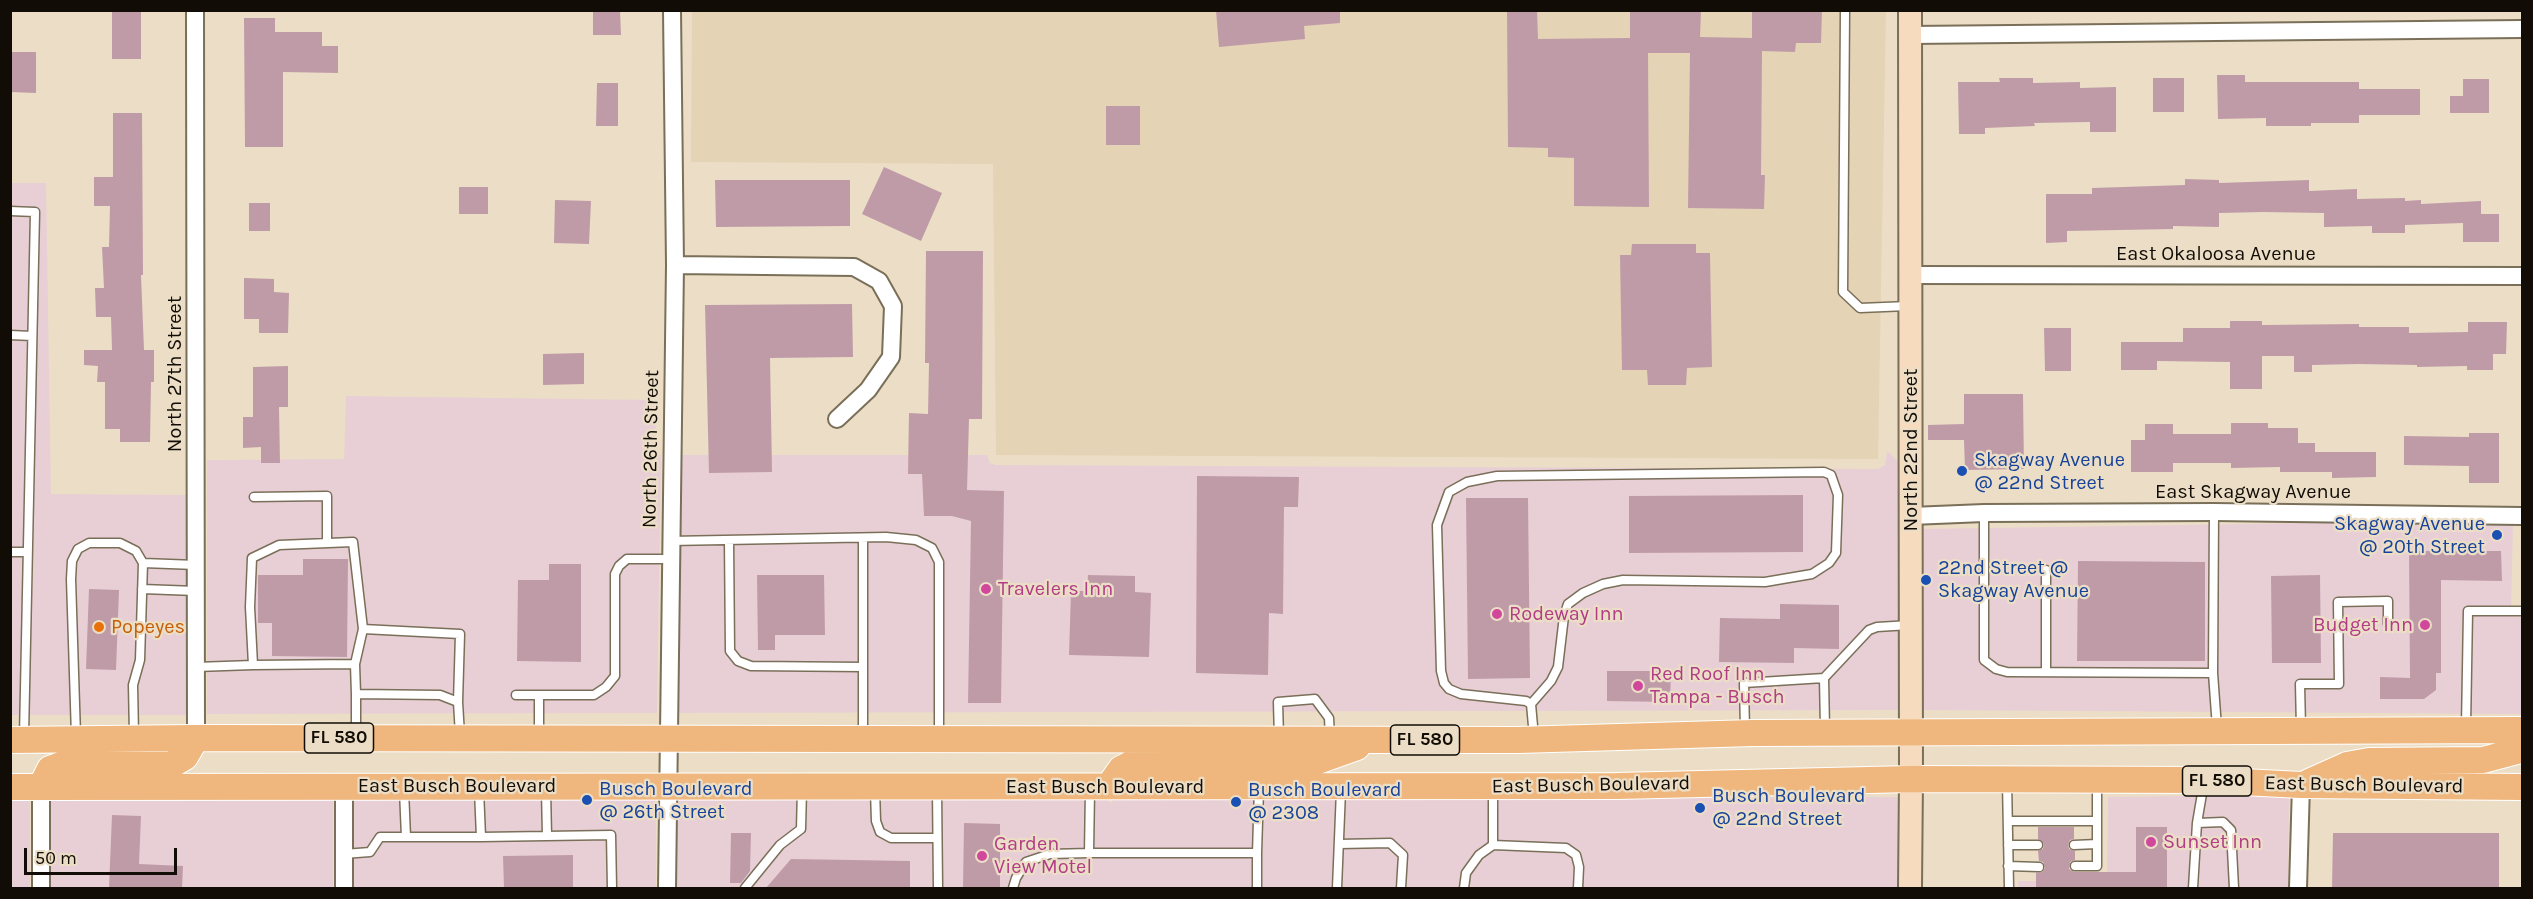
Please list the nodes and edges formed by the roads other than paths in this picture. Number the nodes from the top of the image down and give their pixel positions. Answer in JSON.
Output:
{"nodes":[{"id":1,"x":195,"y":10,"type":"edge"},
{"id":2,"x":672,"y":10,"type":"edge"},
{"id":3,"x":1845,"y":10,"type":"edge"},
{"id":4,"x":1910,"y":10,"type":"edge"},
{"id":5,"x":2523,"y":29,"type":"edge"},
{"id":6,"x":1910,"y":35,"type":"junction"},
{"id":7,"x":10,"y":212,"type":"edge"},
{"id":8,"x":675,"y":265,"type":"junction"},
{"id":9,"x":1910,"y":275,"type":"junction"},
{"id":10,"x":2523,"y":276,"type":"edge"},
{"id":11,"x":1910,"y":306,"type":"junction"},
{"id":12,"x":10,"y":335,"type":"edge"},
{"id":13,"x":32,"y":336,"type":"junction"},
{"id":14,"x":837,"y":419,"type":"dead end"},
{"id":15,"x":254,"y":496,"type":"dead end"},
{"id":16,"x":2214,"y":512,"type":"junction"},
{"id":17,"x":1984,"y":513,"type":"junction"},
{"id":18,"x":1911,"y":516,"type":"junction"},
{"id":19,"x":2523,"y":516,"type":"edge"},
{"id":20,"x":863,"y":538,"type":"junction"},
{"id":21,"x":729,"y":540,"type":"junction"},
{"id":22,"x":670,"y":541,"type":"junction"},
{"id":23,"x":327,"y":543,"type":"junction"},
{"id":24,"x":10,"y":552,"type":"edge"},
{"id":25,"x":27,"y":552,"type":"junction"},
{"id":26,"x":670,"y":560,"type":"junction"},
{"id":27,"x":143,"y":563,"type":"junction"},
{"id":28,"x":196,"y":565,"type":"junction"},
{"id":29,"x":2046,"y":570,"type":"dead end"},
{"id":30,"x":142,"y":589,"type":"junction"},
{"id":31,"x":196,"y":591,"type":"junction"},
{"id":32,"x":2523,"y":611,"type":"edge"},
{"id":33,"x":2388,"y":624,"type":"dead end"},
{"id":34,"x":1911,"y":625,"type":"junction"},
{"id":35,"x":363,"y":630,"type":"junction"},
{"id":36,"x":355,"y":664,"type":"junction"},
{"id":37,"x":253,"y":665,"type":"junction"},
{"id":38,"x":196,"y":667,"type":"junction"},
{"id":39,"x":863,"y":667,"type":"junction"},
{"id":40,"x":2046,"y":672,"type":"junction"},
{"id":41,"x":2212,"y":673,"type":"junction"},
{"id":42,"x":1824,"y":678,"type":"junction"},
{"id":43,"x":356,"y":694,"type":"junction"},
{"id":44,"x":516,"y":695,"type":"dead end"},
{"id":45,"x":539,"y":695,"type":"junction"},
{"id":46,"x":458,"y":702,"type":"junction"},
{"id":47,"x":1532,"y":704,"type":"junction"},
{"id":48,"x":2466,"y":730,"type":"junction"},
{"id":49,"x":2523,"y":730,"type":"edge"},
{"id":50,"x":2301,"y":731,"type":"junction"},
{"id":51,"x":2218,"y":732,"type":"junction"},
{"id":52,"x":1745,"y":733,"type":"junction"},
{"id":53,"x":1826,"y":733,"type":"junction"},
{"id":54,"x":1911,"y":733,"type":"junction"},
{"id":55,"x":134,"y":738,"type":"junction"},
{"id":56,"x":196,"y":738,"type":"junction"},
{"id":57,"x":356,"y":738,"type":"junction"},
{"id":58,"x":76,"y":739,"type":"junction"},
{"id":59,"x":460,"y":739,"type":"junction"},
{"id":60,"x":539,"y":739,"type":"junction"},
{"id":61,"x":17,"y":740,"type":"edge"},
{"id":62,"x":668,"y":740,"type":"junction"},
{"id":63,"x":863,"y":740,"type":"junction"},
{"id":64,"x":938,"y":740,"type":"junction"},
{"id":65,"x":1279,"y":740,"type":"junction"},
{"id":66,"x":1330,"y":740,"type":"junction"},
{"id":67,"x":1374,"y":740,"type":"junction"},
{"id":68,"x":1534,"y":740,"type":"junction"},
{"id":69,"x":2523,"y":744,"type":"edge"},
{"id":70,"x":1911,"y":779,"type":"junction"},
{"id":71,"x":2007,"y":780,"type":"junction"},
{"id":72,"x":2097,"y":780,"type":"junction"},
{"id":73,"x":2204,"y":780,"type":"junction"},
{"id":74,"x":344,"y":785,"type":"junction"},
{"id":75,"x":404,"y":785,"type":"junction"},
{"id":76,"x":2301,"y":785,"type":"junction"},
{"id":77,"x":479,"y":786,"type":"junction"},
{"id":78,"x":546,"y":786,"type":"junction"},
{"id":79,"x":1099,"y":786,"type":"junction"},
{"id":80,"x":1259,"y":786,"type":"junction"},
{"id":81,"x":1341,"y":786,"type":"junction"},
{"id":82,"x":1493,"y":786,"type":"junction"},
{"id":83,"x":10,"y":787,"type":"edge"},
{"id":84,"x":41,"y":787,"type":"junction"},
{"id":85,"x":667,"y":787,"type":"junction"},
{"id":86,"x":802,"y":787,"type":"junction"},
{"id":87,"x":875,"y":787,"type":"junction"},
{"id":88,"x":937,"y":787,"type":"junction"},
{"id":89,"x":2523,"y":787,"type":"edge"},
{"id":90,"x":2008,"y":821,"type":"junction"},
{"id":91,"x":2097,"y":821,"type":"junction"},
{"id":92,"x":2197,"y":823,"type":"junction"},
{"id":93,"x":547,"y":836,"type":"junction"},
{"id":94,"x":406,"y":837,"type":"junction"},
{"id":95,"x":481,"y":837,"type":"junction"},
{"id":96,"x":937,"y":838,"type":"junction"},
{"id":97,"x":1339,"y":844,"type":"junction"},
{"id":98,"x":2097,"y":844,"type":"junction"},
{"id":99,"x":1493,"y":845,"type":"junction"},
{"id":100,"x":2008,"y":845,"type":"junction"},
{"id":101,"x":2038,"y":845,"type":"dead end"},
{"id":102,"x":2074,"y":845,"type":"dead end"},
{"id":103,"x":1089,"y":853,"type":"junction"},
{"id":104,"x":1257,"y":853,"type":"junction"},
{"id":105,"x":344,"y":854,"type":"junction"},
{"id":106,"x":2008,"y":866,"type":"junction"},
{"id":107,"x":2075,"y":866,"type":"dead end"},
{"id":108,"x":2039,"y":867,"type":"dead end"},
{"id":109,"x":41,"y":888,"type":"edge"},
{"id":110,"x":344,"y":888,"type":"edge"},
{"id":111,"x":612,"y":888,"type":"edge"},
{"id":112,"x":667,"y":888,"type":"edge"},
{"id":113,"x":745,"y":888,"type":"edge"},
{"id":114,"x":938,"y":888,"type":"edge"},
{"id":115,"x":1013,"y":888,"type":"edge"},
{"id":116,"x":1257,"y":888,"type":"edge"},
{"id":117,"x":1337,"y":888,"type":"edge"},
{"id":118,"x":1401,"y":888,"type":"edge"},
{"id":119,"x":1464,"y":888,"type":"edge"},
{"id":120,"x":1578,"y":888,"type":"edge"},
{"id":121,"x":1910,"y":888,"type":"edge"},
{"id":122,"x":2009,"y":888,"type":"edge"},
{"id":123,"x":2193,"y":888,"type":"edge"},
{"id":124,"x":2234,"y":888,"type":"edge"},
{"id":125,"x":2298,"y":888,"type":"edge"}],
"edges":[{"from":1,"to":28,"type":"street","name":"North 27th Street"},
{"from":2,"to":8,"type":"street","name":"North 26th Street"},
{"from":3,"to":11,"type":"lane"},
{"from":4,"to":6,"type":"street","name":"North 22nd Street"},
{"from":5,"to":6,"type":"street"},
{"from":6,"to":9,"type":"street","name":"North 22nd Street"},
{"from":7,"to":13,"type":"lane"},
{"from":8,"to":14,"type":"street"},
{"from":8,"to":22,"type":"street","name":"North 26th Street"},
{"from":9,"to":10,"type":"street","name":"East Okaloosa Avenue"},
{"from":9,"to":11,"type":"street","name":"North 22nd Street"},
{"from":11,"to":18,"type":"street","name":"North 22nd Street"},
{"from":12,"to":13,"type":"lane"},
{"from":13,"to":25,"type":"lane"},
{"from":15,"to":23,"type":"lane"},
{"from":16,"to":17,"type":"street","name":"East Skagway Avenue"},
{"from":16,"to":19,"type":"street","name":"East Skagway Avenue"},
{"from":16,"to":41,"type":"lane"},
{"from":17,"to":18,"type":"street","name":"East Skagway Avenue"},
{"from":17,"to":40,"type":"lane"},
{"from":18,"to":34,"type":"street","name":"North 22nd Street"},
{"from":20,"to":21,"type":"lane"},
{"from":20,"to":39,"type":"lane"},
{"from":20,"to":64,"type":"lane"},
{"from":21,"to":22,"type":"lane"},
{"from":21,"to":39,"type":"lane"},
{"from":22,"to":26,"type":"street","name":"North 26th Street"},
{"from":23,"to":35,"type":"lane"},
{"from":23,"to":37,"type":"lane"},
{"from":24,"to":25,"type":"lane"},
{"from":25,"to":61,"type":"lane"},
{"from":26,"to":45,"type":"lane"},
{"from":26,"to":62,"type":"street","name":"North 26th Street"},
{"from":27,"to":28,"type":"lane"},
{"from":27,"to":30,"type":"lane"},
{"from":27,"to":58,"type":"lane"},
{"from":28,"to":31,"type":"street","name":"North 27th Street"},
{"from":29,"to":40,"type":"lane"},
{"from":30,"to":31,"type":"lane"},
{"from":30,"to":55,"type":"lane"},
{"from":31,"to":38,"type":"street","name":"North 27th Street"},
{"from":32,"to":48,"type":"lane"},
{"from":33,"to":50,"type":"lane"},
{"from":34,"to":42,"type":"lane"},
{"from":34,"to":54,"type":"street","name":"North 22nd Street"},
{"from":35,"to":36,"type":"lane"},
{"from":35,"to":46,"type":"lane"},
{"from":36,"to":37,"type":"lane"},
{"from":36,"to":43,"type":"lane"},
{"from":37,"to":38,"type":"lane"},
{"from":38,"to":56,"type":"street","name":"North 27th Street"},
{"from":39,"to":63,"type":"lane"},
{"from":40,"to":41,"type":"lane"},
{"from":41,"to":51,"type":"lane"},
{"from":42,"to":52,"type":"lane"},
{"from":42,"to":53,"type":"lane"},
{"from":43,"to":46,"type":"lane"},
{"from":43,"to":57,"type":"lane"},
{"from":44,"to":45,"type":"lane"},
{"from":45,"to":60,"type":"lane"},
{"from":46,"to":59,"type":"lane"},
{"from":47,"to":47,"type":"lane"},
{"from":47,"to":68,"type":"lane"},
{"from":48,"to":49,"type":"main road","number":"FL 580"},
{"from":48,"to":50,"type":"main road","number":"FL 580"},
{"from":50,"to":51,"type":"main road","number":"FL 580"},
{"from":51,"to":54,"type":"main road","number":"FL 580"},
{"from":52,"to":53,"type":"main road","number":"FL 580"},
{"from":52,"to":68,"type":"main road","number":"FL 580"},
{"from":53,"to":54,"type":"main road","number":"FL 580"},
{"from":54,"to":70,"type":"street","name":"North 22nd Street"},
{"from":55,"to":56,"type":"main road","number":"FL 580"},
{"from":55,"to":58,"type":"main road","number":"FL 580"},
{"from":56,"to":57,"type":"main road","number":"FL 580"},
{"from":56,"to":84,"type":"main road"},
{"from":57,"to":59,"type":"main road","number":"FL 580"},
{"from":58,"to":61,"type":"main road","number":"FL 580"},
{"from":59,"to":60,"type":"main road","number":"FL 580"},
{"from":60,"to":62,"type":"main road","number":"FL 580"},
{"from":62,"to":63,"type":"main road","number":"FL 580"},
{"from":62,"to":85,"type":"street","name":"North 26th Street"},
{"from":63,"to":64,"type":"main road","number":"FL 580"},
{"from":64,"to":65,"type":"main road","number":"FL 580"},
{"from":65,"to":66,"type":"main road","number":"FL 580"},
{"from":65,"to":66,"type":"lane"},
{"from":66,"to":67,"type":"main road","number":"FL 580"},
{"from":67,"to":68,"type":"main road","number":"FL 580"},
{"from":67,"to":79,"type":"main road"},
{"from":69,"to":76,"type":"main road"},
{"from":70,"to":71,"type":"main road","name":"East Busch Boulevard","number":"FL 580"},
{"from":70,"to":82,"type":"main road","name":"East Busch Boulevard","number":"FL 580"},
{"from":70,"to":121,"type":"street","name":"North 22nd Street"},
{"from":71,"to":72,"type":"main road","name":"East Busch Boulevard","number":"FL 580"},
{"from":71,"to":90,"type":"lane"},
{"from":72,"to":73,"type":"main road","name":"East Busch Boulevard","number":"FL 580"},
{"from":72,"to":91,"type":"lane"},
{"from":73,"to":76,"type":"main road","name":"East Busch Boulevard","number":"FL 580"},
{"from":73,"to":92,"type":"lane"},
{"from":74,"to":75,"type":"main road","name":"East Busch Boulevard","number":"FL 580"},
{"from":74,"to":84,"type":"main road","name":"East Busch Boulevard","number":"FL 580"},
{"from":74,"to":105,"type":"street"},
{"from":75,"to":77,"type":"main road","name":"East Busch Boulevard","number":"FL 580"},
{"from":75,"to":94,"type":"lane"},
{"from":76,"to":89,"type":"main road","name":"East Busch Boulevard","number":"FL 580"},
{"from":76,"to":125,"type":"street"},
{"from":77,"to":78,"type":"main road","name":"East Busch Boulevard","number":"FL 580"},
{"from":77,"to":95,"type":"lane"},
{"from":78,"to":85,"type":"main road","name":"East Busch Boulevard","number":"FL 580"},
{"from":78,"to":93,"type":"lane"},
{"from":79,"to":80,"type":"main road","name":"East Busch Boulevard","number":"FL 580"},
{"from":79,"to":88,"type":"main road","name":"East Busch Boulevard","number":"FL 580"},
{"from":79,"to":103,"type":"lane"},
{"from":80,"to":81,"type":"main road","name":"East Busch Boulevard","number":"FL 580"},
{"from":80,"to":104,"type":"lane"},
{"from":81,"to":82,"type":"main road","name":"East Busch Boulevard","number":"FL 580"},
{"from":81,"to":97,"type":"lane"},
{"from":82,"to":99,"type":"lane"},
{"from":83,"to":84,"type":"main road","name":"East Busch Boulevard","number":"FL 580"},
{"from":84,"to":109,"type":"street"},
{"from":85,"to":86,"type":"main road","name":"East Busch Boulevard","number":"FL 580"},
{"from":85,"to":112,"type":"street","name":"North 26th Street"},
{"from":86,"to":87,"type":"main road","name":"East Busch Boulevard","number":"FL 580"},
{"from":86,"to":113,"type":"lane"},
{"from":87,"to":88,"type":"main road","name":"East Busch Boulevard","number":"FL 580"},
{"from":87,"to":96,"type":"lane"},
{"from":88,"to":96,"type":"lane"},
{"from":90,"to":91,"type":"lane"},
{"from":90,"to":100,"type":"lane"},
{"from":91,"to":98,"type":"lane"},
{"from":92,"to":123,"type":"lane"},
{"from":92,"to":124,"type":"lane"},
{"from":93,"to":95,"type":"lane"},
{"from":93,"to":111,"type":"lane"},
{"from":94,"to":95,"type":"lane"},
{"from":94,"to":105,"type":"lane"},
{"from":96,"to":114,"type":"lane"},
{"from":97,"to":117,"type":"lane"},
{"from":97,"to":118,"type":"lane"},
{"from":98,"to":102,"type":"lane"},
{"from":98,"to":107,"type":"lane"},
{"from":99,"to":119,"type":"lane"},
{"from":99,"to":120,"type":"lane"},
{"from":100,"to":101,"type":"lane"},
{"from":100,"to":106,"type":"lane"},
{"from":103,"to":104,"type":"lane"},
{"from":103,"to":115,"type":"lane"},
{"from":104,"to":116,"type":"lane"},
{"from":105,"to":110,"type":"street"},
{"from":106,"to":108,"type":"lane"},
{"from":106,"to":122,"type":"lane"}]}
